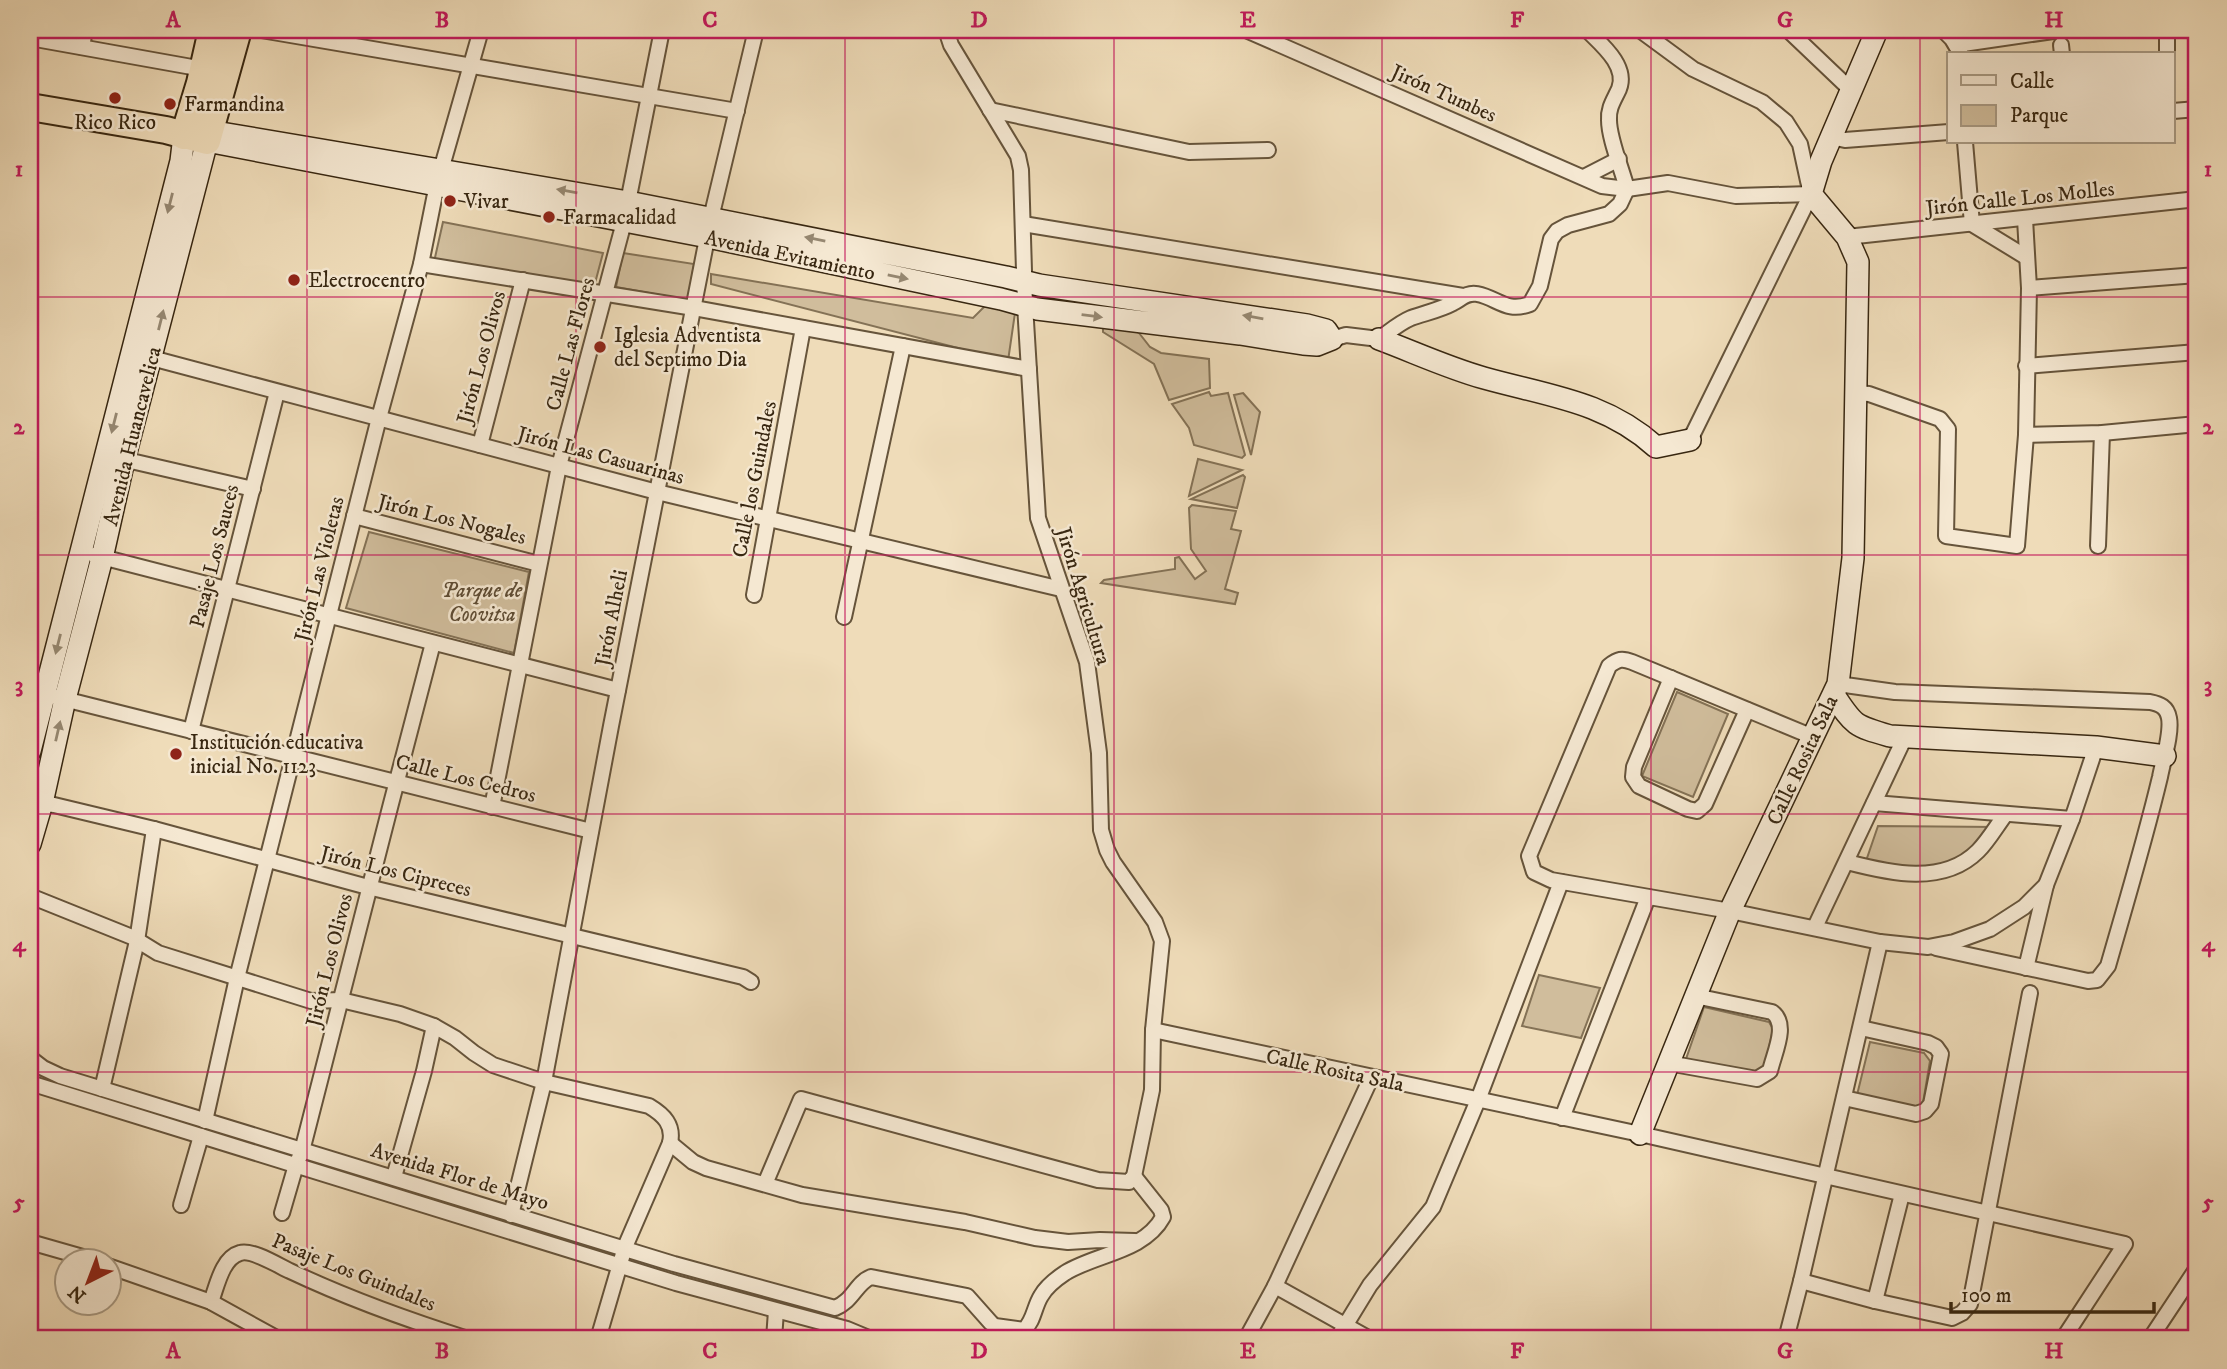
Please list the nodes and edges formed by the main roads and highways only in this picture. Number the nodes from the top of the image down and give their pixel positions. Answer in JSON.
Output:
{"nodes":[{"id":1,"x":212,"y":30,"type":"edge"},
{"id":2,"x":238,"y":30,"type":"edge"},
{"id":3,"x":30,"y":107,"type":"edge"},
{"id":4,"x":191,"y":133,"type":"junction"}],
"edges":[{"from":1,"to":4,"type":"highway","name":"Avenida Huancavelica"},
{"from":2,"to":4,"type":"highway","name":"Avenida Huancavelica"},
{"from":3,"to":4,"type":"highway","name":"Avenida Evitamiento"}]}
